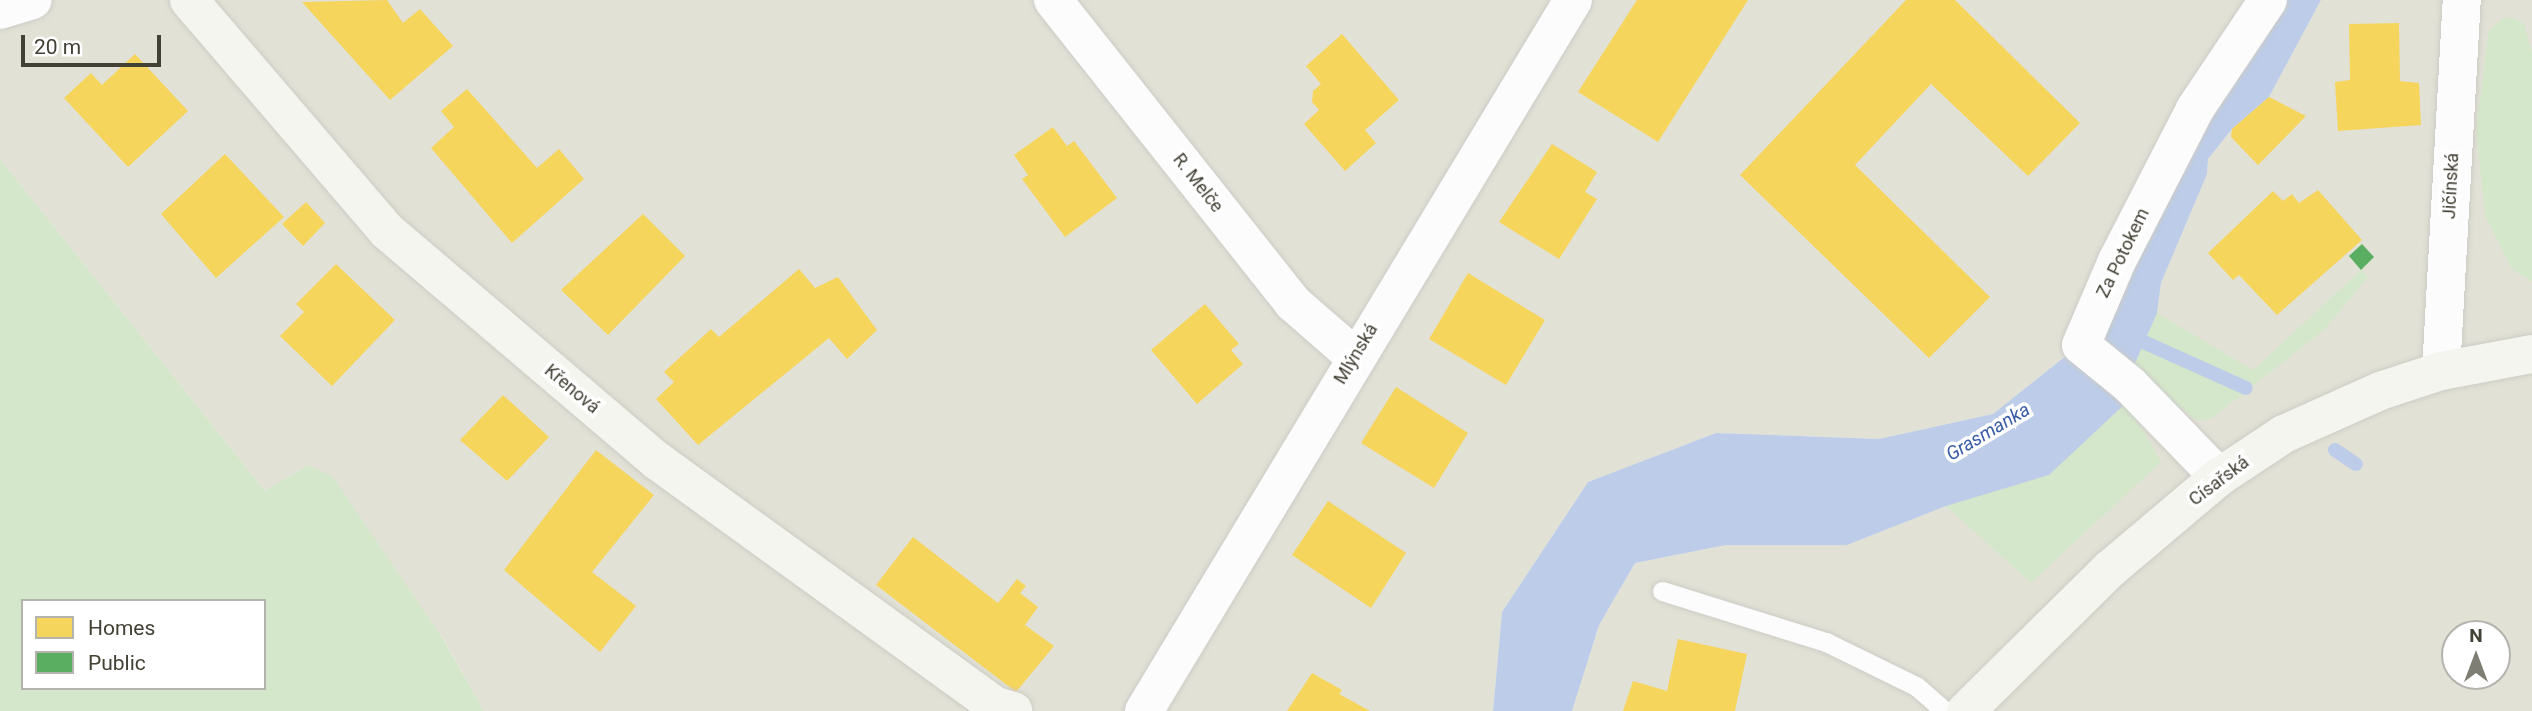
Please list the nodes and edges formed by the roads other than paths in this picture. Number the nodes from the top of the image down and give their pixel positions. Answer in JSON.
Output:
{"nodes":[{"id":1,"x":32,"y":0,"type":"edge"},
{"id":2,"x":189,"y":0,"type":"edge"},
{"id":3,"x":1053,"y":0,"type":"edge"},
{"id":4,"x":1573,"y":0,"type":"edge"},
{"id":5,"x":2268,"y":0,"type":"edge"},
{"id":6,"x":2462,"y":0,"type":"edge"},
{"id":7,"x":0,"y":10,"type":"edge"},
{"id":8,"x":2532,"y":354,"type":"edge"},
{"id":9,"x":1354,"y":356,"type":"junction"},
{"id":10,"x":2441,"y":371,"type":"junction"},
{"id":11,"x":2219,"y":477,"type":"junction"},
{"id":12,"x":1662,"y":591,"type":"dead end"},
{"id":13,"x":1013,"y":711,"type":"edge"},
{"id":14,"x":1144,"y":711,"type":"edge"},
{"id":15,"x":1945,"y":711,"type":"edge"},
{"id":16,"x":1966,"y":711,"type":"edge"}],
"edges":[{"from":1,"to":7,"type":"street"},
{"from":2,"to":13,"type":"street","name":"Křenová"},
{"from":3,"to":9,"type":"street","name":"R. Melče"},
{"from":4,"to":9,"type":"street","name":"Mlýnská"},
{"from":5,"to":11,"type":"street","name":"Za Potokem"},
{"from":6,"to":10,"type":"street","name":"Jičínská"},
{"from":8,"to":10,"type":"street","name":"Císařská"},
{"from":9,"to":14,"type":"street","name":"Mlýnská"},
{"from":10,"to":11,"type":"street","name":"Císařská"},
{"from":11,"to":16,"type":"street","name":"Císařská"},
{"from":12,"to":15,"type":"lane"}]}
